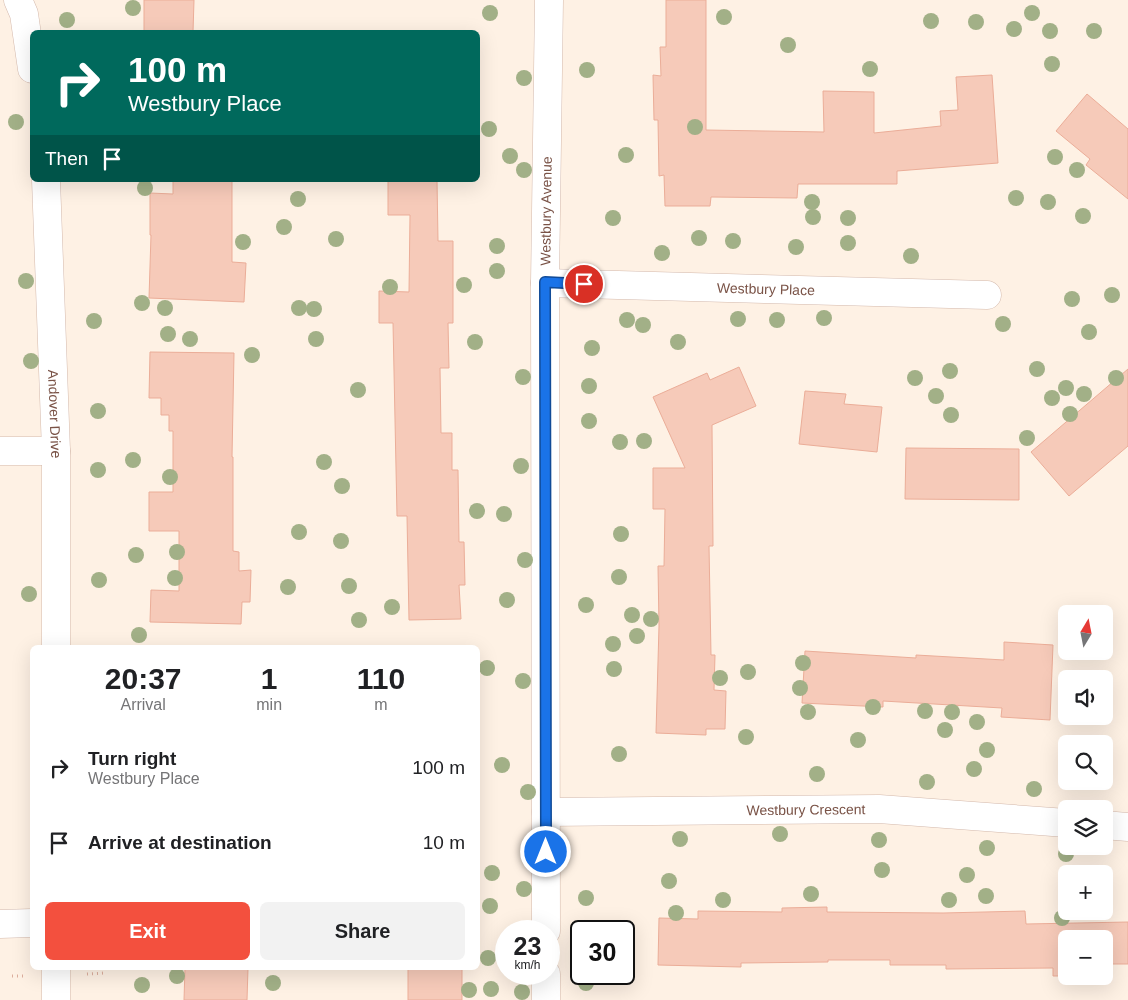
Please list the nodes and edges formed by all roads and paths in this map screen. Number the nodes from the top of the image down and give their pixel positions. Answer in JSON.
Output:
{"nodes":[{"id":1,"x":18,"y":0,"type":"edge"},
{"id":2,"x":549,"y":0,"type":"edge"},
{"id":3,"x":30,"y":55,"type":"edge"},
{"id":4,"x":46,"y":182,"type":"edge"},
{"id":5,"x":545,"y":282,"type":"junction"},
{"id":6,"x":987,"y":295,"type":"dead end"},
{"id":7,"x":0,"y":451,"type":"edge"},
{"id":8,"x":56,"y":451,"type":"junction"},
{"id":9,"x":56,"y":645,"type":"edge"},
{"id":10,"x":546,"y":812,"type":"junction"},
{"id":11,"x":1058,"y":822,"type":"edge"},
{"id":12,"x":1113,"y":826,"type":"edge"},
{"id":13,"x":1128,"y":827,"type":"edge"},
{"id":14,"x":546,"y":920,"type":"edge"},
{"id":15,"x":0,"y":924,"type":"edge"},
{"id":16,"x":30,"y":924,"type":"edge"},
{"id":17,"x":56,"y":970,"type":"edge"},
{"id":18,"x":546,"y":985,"type":"edge"},
{"id":19,"x":56,"y":1000,"type":"edge"},
{"id":20,"x":546,"y":1000,"type":"edge"}],
"edges":[{"from":1,"to":3,"type":"street"},
{"from":2,"to":5,"type":"street","name":"Westbury Avenue"},
{"from":4,"to":8,"type":"street","name":"Andover Drive"},
{"from":5,"to":6,"type":"street","name":"Westbury Place"},
{"from":5,"to":10,"type":"street","name":"Westbury Avenue"},
{"from":7,"to":8,"type":"street"},
{"from":8,"to":9,"type":"street","name":"Andover Drive"},
{"from":10,"to":11,"type":"street","name":"Westbury Crescent"},
{"from":10,"to":14,"type":"street","name":"Westbury Avenue"},
{"from":12,"to":13,"type":"street"},
{"from":15,"to":16,"type":"street"},
{"from":17,"to":19,"type":"street"},
{"from":18,"to":20,"type":"street"}]}
